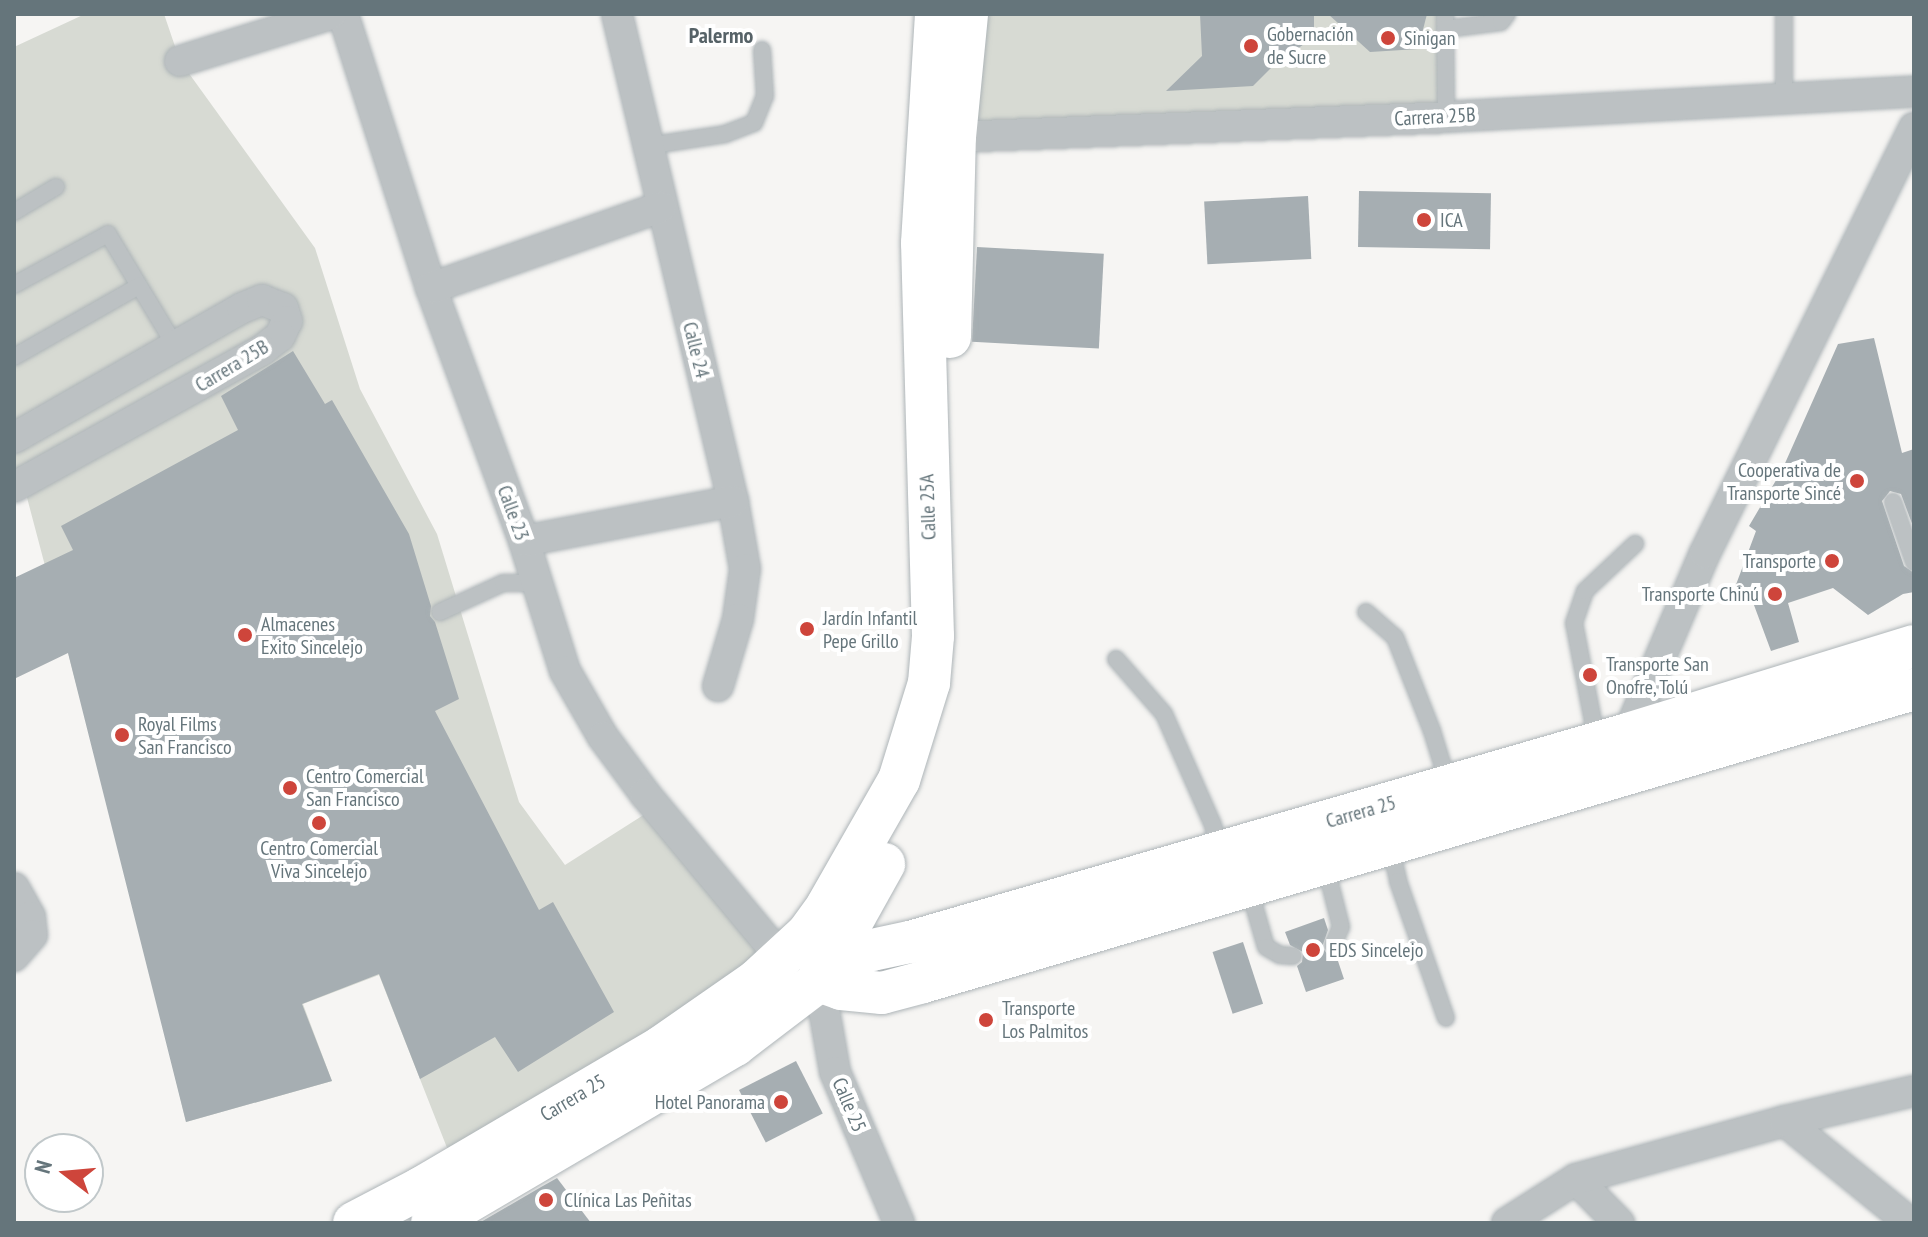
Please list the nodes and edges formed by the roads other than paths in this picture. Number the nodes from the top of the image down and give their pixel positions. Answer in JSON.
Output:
{"nodes":[{"id":1,"x":331,"y":14,"type":"edge"},
{"id":2,"x":343,"y":14,"type":"edge"},
{"id":3,"x":617,"y":14,"type":"edge"},
{"id":4,"x":936,"y":14,"type":"edge"},
{"id":5,"x":950,"y":14,"type":"edge"},
{"id":6,"x":967,"y":14,"type":"edge"},
{"id":7,"x":1507,"y":14,"type":"edge"},
{"id":8,"x":1784,"y":14,"type":"edge"},
{"id":9,"x":1445,"y":21,"type":"edge"},
{"id":10,"x":762,"y":50,"type":"dead end"},
{"id":11,"x":180,"y":61,"type":"dead end"},
{"id":12,"x":1914,"y":92,"type":"edge"},
{"id":13,"x":1784,"y":100,"type":"junction"},
{"id":14,"x":1446,"y":117,"type":"junction"},
{"id":15,"x":1914,"y":128,"type":"edge"},
{"id":16,"x":955,"y":137,"type":"junction"},
{"id":17,"x":647,"y":146,"type":"junction"},
{"id":18,"x":56,"y":187,"type":"dead end"},
{"id":19,"x":661,"y":207,"type":"junction"},
{"id":20,"x":14,"y":212,"type":"edge"},
{"id":21,"x":14,"y":285,"type":"edge"},
{"id":22,"x":139,"y":286,"type":"junction"},
{"id":23,"x":431,"y":288,"type":"junction"},
{"id":24,"x":176,"y":347,"type":"junction"},
{"id":25,"x":14,"y":357,"type":"edge"},
{"id":26,"x":14,"y":438,"type":"edge"},
{"id":27,"x":17,"y":480,"type":"edge"},
{"id":28,"x":733,"y":501,"type":"junction"},
{"id":29,"x":1893,"y":502,"type":"dead end"},
{"id":30,"x":524,"y":541,"type":"junction"},
{"id":31,"x":1635,"y":544,"type":"dead end"},
{"id":32,"x":1914,"y":562,"type":"edge"},
{"id":33,"x":537,"y":583,"type":"junction"},
{"id":34,"x":440,"y":612,"type":"dead end"},
{"id":35,"x":1366,"y":612,"type":"dead end"},
{"id":36,"x":1914,"y":646,"type":"edge"},
{"id":37,"x":1116,"y":659,"type":"dead end"},
{"id":38,"x":718,"y":686,"type":"dead end"},
{"id":39,"x":1914,"y":689,"type":"edge"},
{"id":40,"x":1613,"y":739,"type":"junction"},
{"id":41,"x":1449,"y":787,"type":"junction"},
{"id":42,"x":1390,"y":845,"type":"junction"},
{"id":43,"x":1220,"y":853,"type":"junction"},
{"id":44,"x":1325,"y":864,"type":"junction"},
{"id":45,"x":1248,"y":886,"type":"junction"},
{"id":46,"x":14,"y":888,"type":"edge"},
{"id":47,"x":1333,"y":945,"type":"dead end"},
{"id":48,"x":23,"y":946,"type":"edge"},
{"id":49,"x":1293,"y":956,"type":"dead end"},
{"id":50,"x":815,"y":962,"type":"junction"},
{"id":51,"x":1446,"y":1018,"type":"dead end"},
{"id":52,"x":1914,"y":1091,"type":"edge"},
{"id":53,"x":1785,"y":1121,"type":"junction"},
{"id":54,"x":1576,"y":1179,"type":"junction"},
{"id":55,"x":354,"y":1223,"type":"edge"},
{"id":56,"x":432,"y":1223,"type":"edge"},
{"id":57,"x":899,"y":1223,"type":"edge"},
{"id":58,"x":1507,"y":1223,"type":"edge"},
{"id":59,"x":1619,"y":1223,"type":"edge"},
{"id":60,"x":1910,"y":1223,"type":"edge"}],
"edges":[{"from":1,"to":11,"type":"street"},
{"from":2,"to":23,"type":"street","name":"Calle 23"},
{"from":3,"to":17,"type":"street","name":"Calle 24"},
{"from":4,"to":50,"type":"main road","name":"Calle 25A"},
{"from":5,"to":16,"type":"main road"},
{"from":6,"to":16,"type":"main road","name":"Calle 25A"},
{"from":7,"to":9,"type":"lane"},
{"from":8,"to":13,"type":"lane"},
{"from":9,"to":14,"type":"lane"},
{"from":10,"to":17,"type":"lane"},
{"from":12,"to":13,"type":"street","name":"Carrera 25B"},
{"from":13,"to":14,"type":"street","name":"Carrera 25B"},
{"from":14,"to":16,"type":"street","name":"Carrera 25B"},
{"from":15,"to":40,"type":"street"},
{"from":16,"to":50,"type":"main road","name":"Calle 25A"},
{"from":17,"to":19,"type":"street","name":"Calle 24"},
{"from":18,"to":20,"type":"lane"},
{"from":19,"to":23,"type":"street"},
{"from":19,"to":28,"type":"street","name":"Calle 24"},
{"from":21,"to":22,"type":"lane"},
{"from":22,"to":24,"type":"lane"},
{"from":22,"to":25,"type":"lane"},
{"from":23,"to":30,"type":"street","name":"Calle 23"},
{"from":24,"to":26,"type":"street","name":"Carrera 25B"},
{"from":24,"to":27,"type":"street","name":"Carrera 25B"},
{"from":28,"to":30,"type":"street"},
{"from":28,"to":38,"type":"street","name":"Calle 24"},
{"from":29,"to":32,"type":"lane"},
{"from":30,"to":33,"type":"street","name":"Calle 23"},
{"from":31,"to":40,"type":"lane"},
{"from":33,"to":34,"type":"lane"},
{"from":33,"to":50,"type":"street","name":"Calle 23"},
{"from":35,"to":41,"type":"lane"},
{"from":36,"to":40,"type":"main road","name":"Carrera 25"},
{"from":37,"to":43,"type":"lane"},
{"from":39,"to":42,"type":"main road","name":"Carrera 25"},
{"from":40,"to":41,"type":"main road","name":"Carrera 25"},
{"from":41,"to":43,"type":"main road","name":"Carrera 25"},
{"from":42,"to":44,"type":"main road","name":"Carrera 25"},
{"from":42,"to":51,"type":"lane"},
{"from":43,"to":50,"type":"main road","name":"Carrera 25"},
{"from":44,"to":45,"type":"main road","name":"Carrera 25"},
{"from":44,"to":47,"type":"lane"},
{"from":45,"to":49,"type":"lane"},
{"from":45,"to":50,"type":"main road","name":"Carrera 25"},
{"from":46,"to":48,"type":"street"},
{"from":50,"to":55,"type":"main road","name":"Carrera 25"},
{"from":50,"to":56,"type":"main road","name":"Carrera 25"},
{"from":50,"to":57,"type":"street","name":"Calle 25"},
{"from":52,"to":53,"type":"street"},
{"from":53,"to":54,"type":"street"},
{"from":53,"to":60,"type":"street"},
{"from":54,"to":58,"type":"street"},
{"from":54,"to":59,"type":"street"}]}
